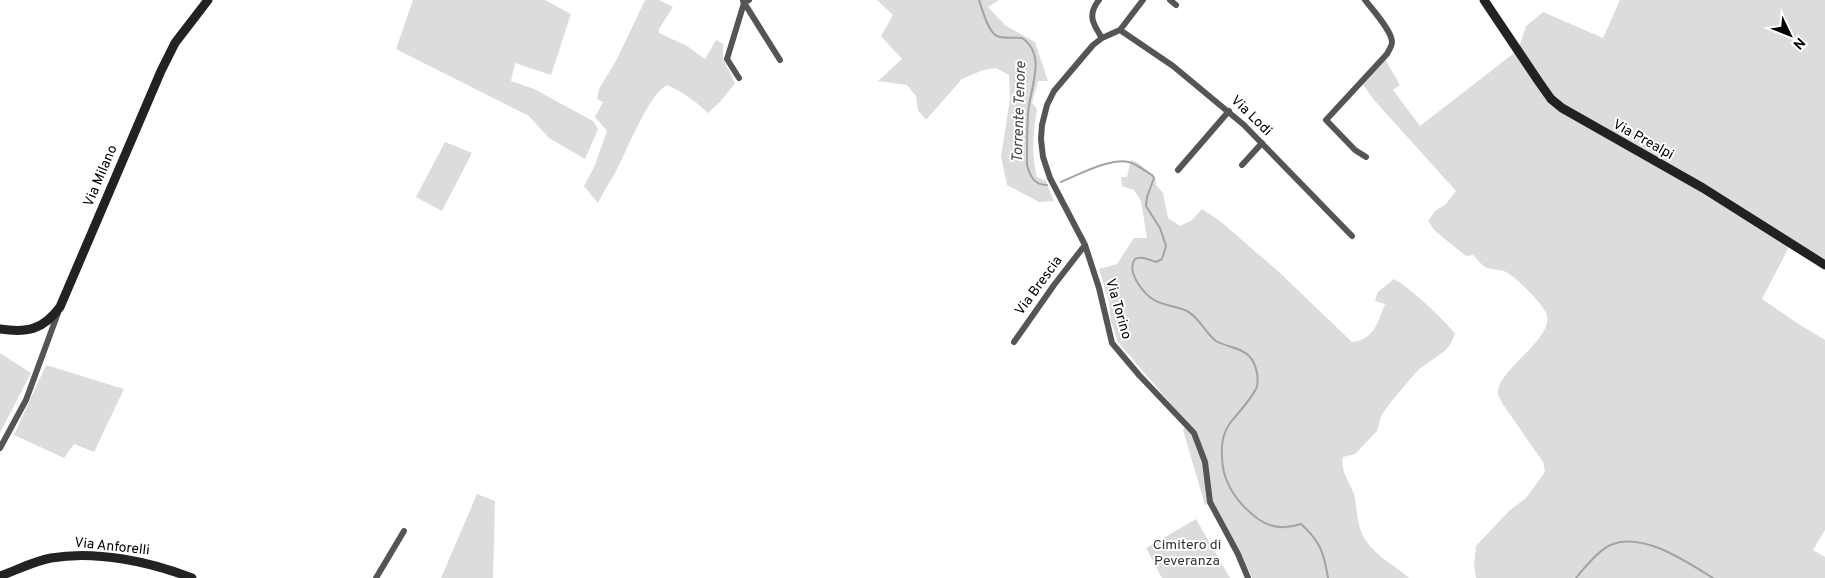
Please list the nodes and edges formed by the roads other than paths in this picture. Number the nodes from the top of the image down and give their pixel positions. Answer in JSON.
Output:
{"nodes":[{"id":1,"x":208,"y":0,"type":"edge"},
{"id":2,"x":1099,"y":0,"type":"edge"},
{"id":3,"x":1144,"y":0,"type":"edge"},
{"id":4,"x":1170,"y":0,"type":"edge"},
{"id":5,"x":1365,"y":0,"type":"edge"},
{"id":6,"x":1484,"y":0,"type":"edge"},
{"id":7,"x":745,"y":1,"type":"edge"},
{"id":8,"x":1176,"y":5,"type":"dead end"},
{"id":9,"x":1120,"y":30,"type":"junction"},
{"id":10,"x":1102,"y":38,"type":"junction"},
{"id":11,"x":780,"y":60,"type":"dead end"},
{"id":12,"x":739,"y":78,"type":"dead end"},
{"id":13,"x":1229,"y":111,"type":"junction"},
{"id":14,"x":1262,"y":143,"type":"junction"},
{"id":15,"x":1366,"y":157,"type":"dead end"},
{"id":16,"x":1242,"y":166,"type":"dead end"},
{"id":17,"x":1178,"y":170,"type":"dead end"},
{"id":18,"x":1352,"y":236,"type":"dead end"},
{"id":19,"x":1085,"y":245,"type":"junction"},
{"id":20,"x":1825,"y":265,"type":"edge"},
{"id":21,"x":60,"y":307,"type":"junction"},
{"id":22,"x":43,"y":324,"type":"junction"},
{"id":23,"x":0,"y":329,"type":"edge"},
{"id":24,"x":49,"y":336,"type":"junction"},
{"id":25,"x":1014,"y":342,"type":"dead end"},
{"id":26,"x":0,"y":448,"type":"edge"},
{"id":27,"x":404,"y":532,"type":"dead end"},
{"id":28,"x":0,"y":576,"type":"edge"},
{"id":29,"x":192,"y":578,"type":"edge"},
{"id":30,"x":376,"y":578,"type":"edge"},
{"id":31,"x":1248,"y":578,"type":"edge"}],
"edges":[{"from":1,"to":21,"type":"street","name":"Via Milano"},
{"from":2,"to":10,"type":"street"},
{"from":3,"to":9,"type":"street"},
{"from":4,"to":8,"type":"street"},
{"from":5,"to":15,"type":"street"},
{"from":6,"to":20,"type":"street","name":"Via Prealpi"},
{"from":7,"to":11,"type":"street"},
{"from":7,"to":12,"type":"street"},
{"from":9,"to":10,"type":"street"},
{"from":9,"to":13,"type":"street","name":"Via Lodi"},
{"from":10,"to":19,"type":"street","name":"Via Torino"},
{"from":13,"to":14,"type":"street","name":"Via Lodi"},
{"from":13,"to":17,"type":"street"},
{"from":14,"to":16,"type":"street"},
{"from":14,"to":18,"type":"street","name":"Via Lodi"},
{"from":19,"to":25,"type":"street","name":"Via Brescia"},
{"from":19,"to":31,"type":"street","name":"Via Torino"},
{"from":21,"to":22,"type":"street","name":"Via Milano"},
{"from":21,"to":24,"type":"street"},
{"from":22,"to":23,"type":"street","name":"Via Milano"},
{"from":22,"to":24,"type":"street"},
{"from":24,"to":26,"type":"street"},
{"from":27,"to":30,"type":"street"},
{"from":28,"to":29,"type":"street","name":"Via Anforelli"}]}
